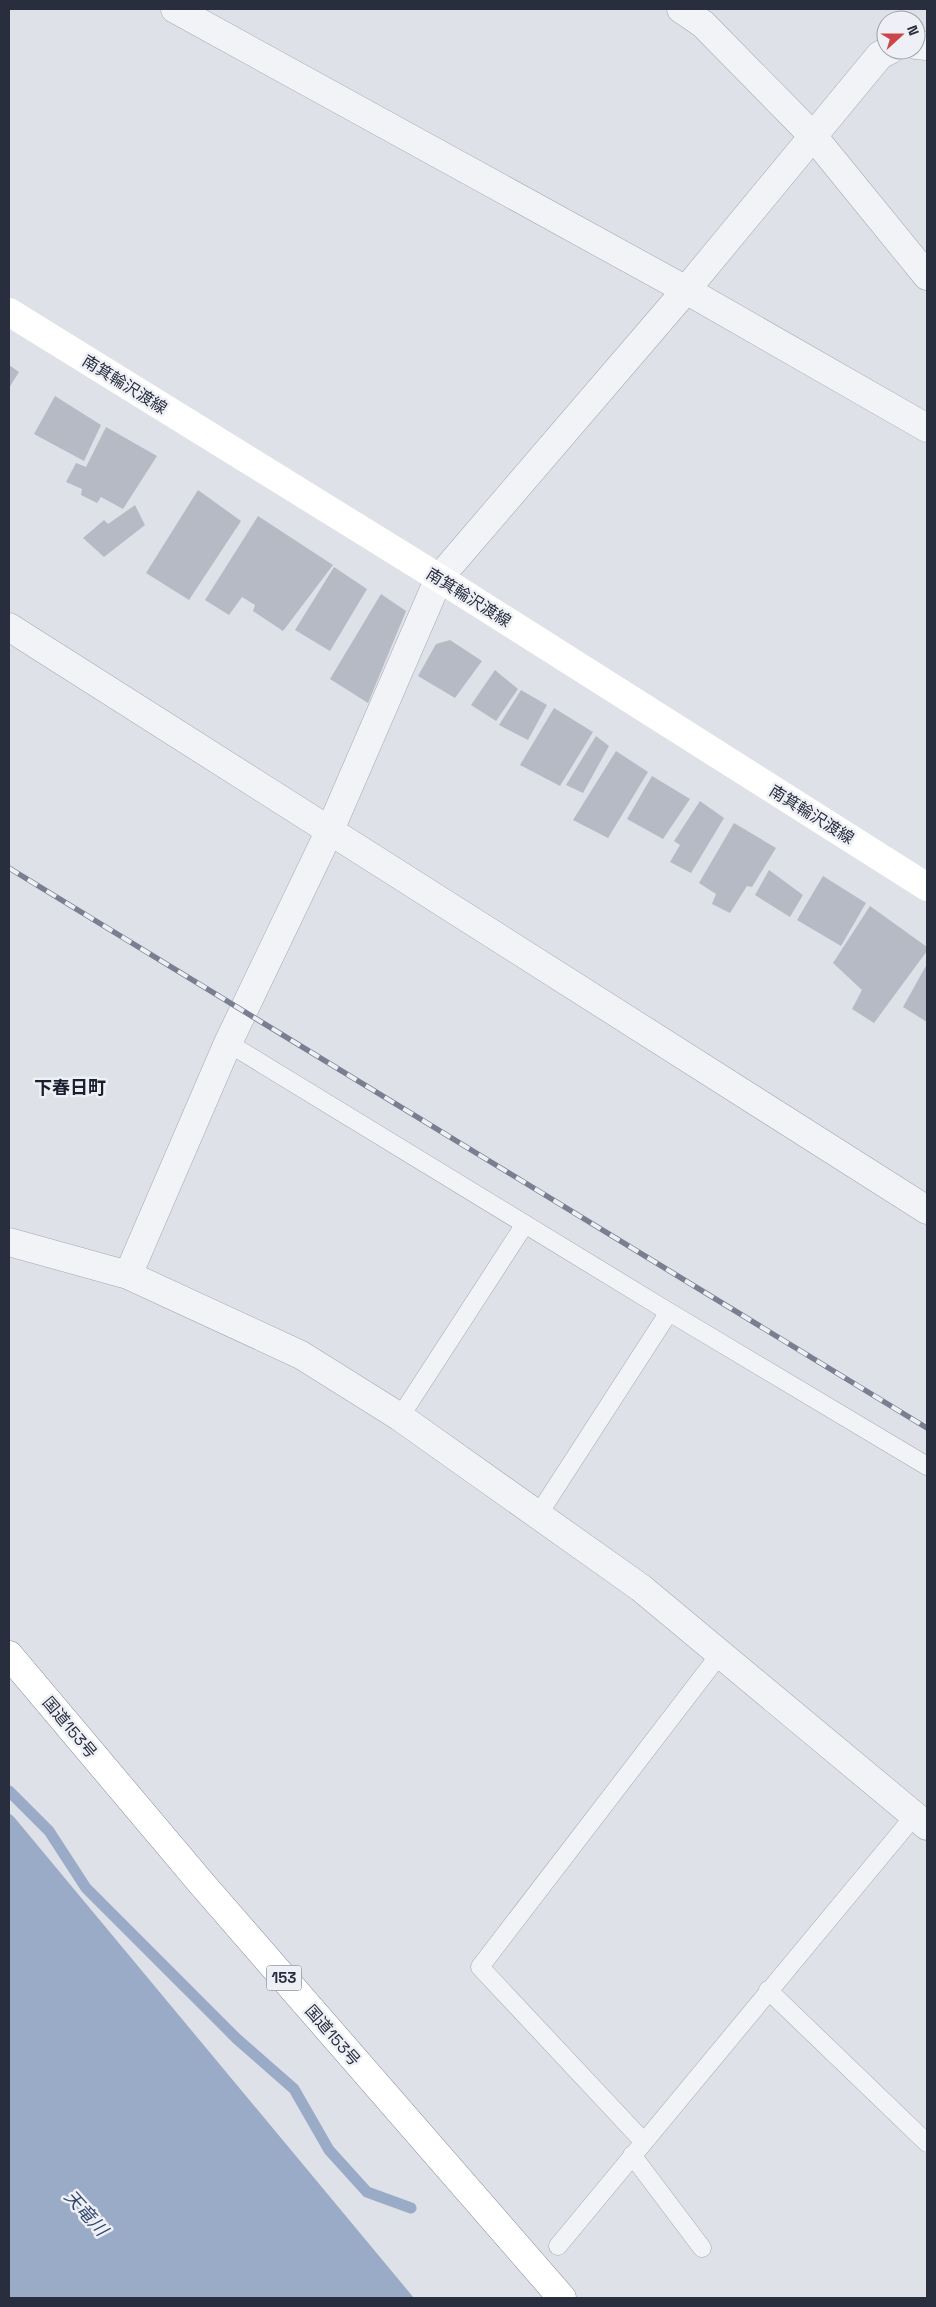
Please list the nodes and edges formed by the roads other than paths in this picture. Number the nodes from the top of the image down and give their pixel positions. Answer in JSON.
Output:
{"nodes":[{"id":1,"x":175,"y":9,"type":"edge"},
{"id":2,"x":682,"y":9,"type":"edge"},
{"id":3,"x":877,"y":60,"type":"edge"},
{"id":4,"x":813,"y":136,"type":"junction"},
{"id":5,"x":927,"y":276,"type":"edge"},
{"id":6,"x":686,"y":290,"type":"junction"},
{"id":7,"x":9,"y":312,"type":"edge"},
{"id":8,"x":927,"y":428,"type":"edge"},
{"id":9,"x":440,"y":578,"type":"junction"},
{"id":10,"x":9,"y":626,"type":"edge"},
{"id":11,"x":330,"y":830,"type":"junction"},
{"id":12,"x":927,"y":887,"type":"edge"},
{"id":13,"x":228,"y":1043,"type":"junction"},
{"id":14,"x":927,"y":1210,"type":"edge"},
{"id":15,"x":525,"y":1224,"type":"junction"},
{"id":16,"x":9,"y":1242,"type":"edge"},
{"id":17,"x":128,"y":1275,"type":"junction"},
{"id":18,"x":669,"y":1312,"type":"junction"},
{"id":19,"x":400,"y":1417,"type":"junction"},
{"id":20,"x":927,"y":1466,"type":"edge"},
{"id":21,"x":538,"y":1515,"type":"junction"},
{"id":22,"x":720,"y":1654,"type":"junction"},
{"id":23,"x":9,"y":1655,"type":"edge"},
{"id":24,"x":921,"y":1820,"type":"edge"},
{"id":25,"x":768,"y":1990,"type":"junction"},
{"id":26,"x":643,"y":2141,"type":"junction"},
{"id":27,"x":927,"y":2143,"type":"edge"},
{"id":28,"x":632,"y":2155,"type":"junction"},
{"id":29,"x":558,"y":2246,"type":"dead end"},
{"id":30,"x":702,"y":2248,"type":"dead end"},
{"id":31,"x":562,"y":2298,"type":"edge"}],
"edges":[{"from":1,"to":6,"type":"street"},
{"from":2,"to":4,"type":"street"},
{"from":3,"to":4,"type":"street"},
{"from":4,"to":5,"type":"street"},
{"from":4,"to":6,"type":"street"},
{"from":6,"to":8,"type":"street"},
{"from":6,"to":9,"type":"street"},
{"from":7,"to":9,"type":"main road","name":"南箕輪沢渡線"},
{"from":9,"to":11,"type":"street"},
{"from":9,"to":12,"type":"main road","name":"南箕輪沢渡線"},
{"from":10,"to":11,"type":"street"},
{"from":11,"to":13,"type":"street"},
{"from":11,"to":14,"type":"street"},
{"from":13,"to":15,"type":"lane"},
{"from":13,"to":17,"type":"street"},
{"from":15,"to":18,"type":"lane"},
{"from":15,"to":19,"type":"lane"},
{"from":16,"to":17,"type":"street"},
{"from":17,"to":19,"type":"street"},
{"from":18,"to":20,"type":"lane"},
{"from":18,"to":21,"type":"lane"},
{"from":19,"to":21,"type":"street"},
{"from":21,"to":22,"type":"street"},
{"from":22,"to":24,"type":"street"},
{"from":22,"to":26,"type":"lane"},
{"from":23,"to":31,"type":"main road","name":"国道153号","number":"153"},
{"from":24,"to":25,"type":"lane"},
{"from":25,"to":26,"type":"lane"},
{"from":25,"to":27,"type":"lane"},
{"from":26,"to":28,"type":"lane"},
{"from":28,"to":29,"type":"lane"},
{"from":28,"to":30,"type":"lane"}]}
